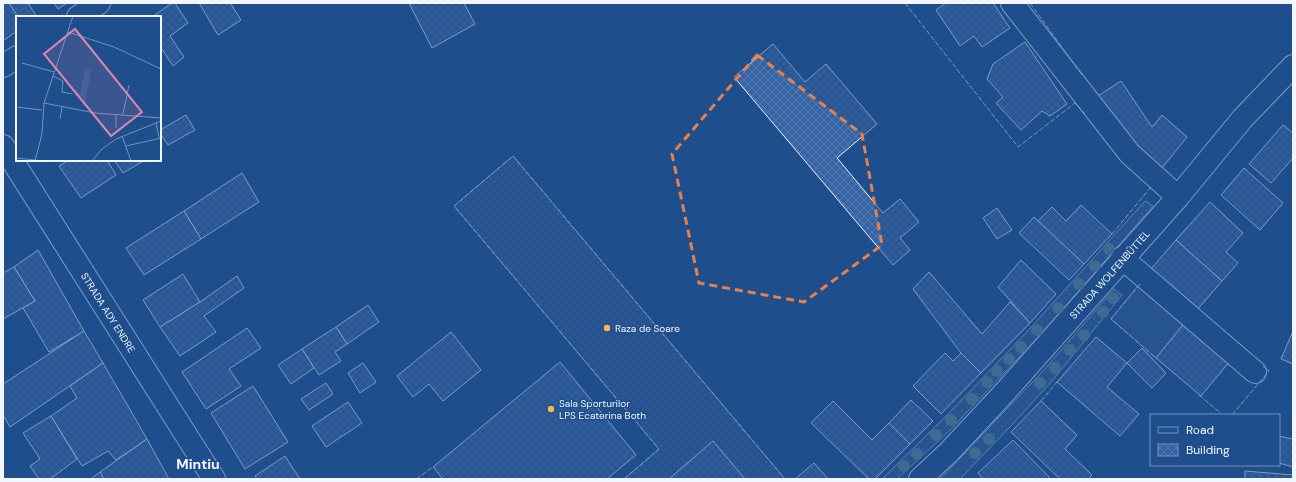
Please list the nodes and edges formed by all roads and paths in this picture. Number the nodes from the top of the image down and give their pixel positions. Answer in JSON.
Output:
{"nodes":[{"id":1,"x":99,"y":3,"type":"edge"},
{"id":2,"x":1012,"y":3,"type":"edge"},
{"id":3,"x":80,"y":16,"type":"edge"},
{"id":4,"x":16,"y":58,"type":"edge"},
{"id":5,"x":3,"y":66,"type":"edge"},
{"id":6,"x":1293,"y":66,"type":"edge"},
{"id":7,"x":3,"y":146,"type":"edge"},
{"id":8,"x":1178,"y":197,"type":"junction"},
{"id":9,"x":1122,"y":258,"type":"junction"},
{"id":10,"x":1256,"y":372,"type":"dead end"},
{"id":11,"x":214,"y":479,"type":"edge"},
{"id":12,"x":920,"y":479,"type":"edge"}],
"edges":[{"from":1,"to":3,"type":"main road"},
{"from":2,"to":8,"type":"main road"},
{"from":4,"to":5,"type":"main road"},
{"from":6,"to":8,"type":"main road","name":"STRADA WOLFENBÜTTEL"},
{"from":7,"to":11,"type":"main road","name":"STRADA ADY ENDRE"},
{"from":8,"to":9,"type":"main road","name":"STRADA WOLFENBÜTTEL"},
{"from":9,"to":10,"type":"main road"},
{"from":9,"to":12,"type":"main road","name":"STRADA WOLFENBÜTTEL"}]}
